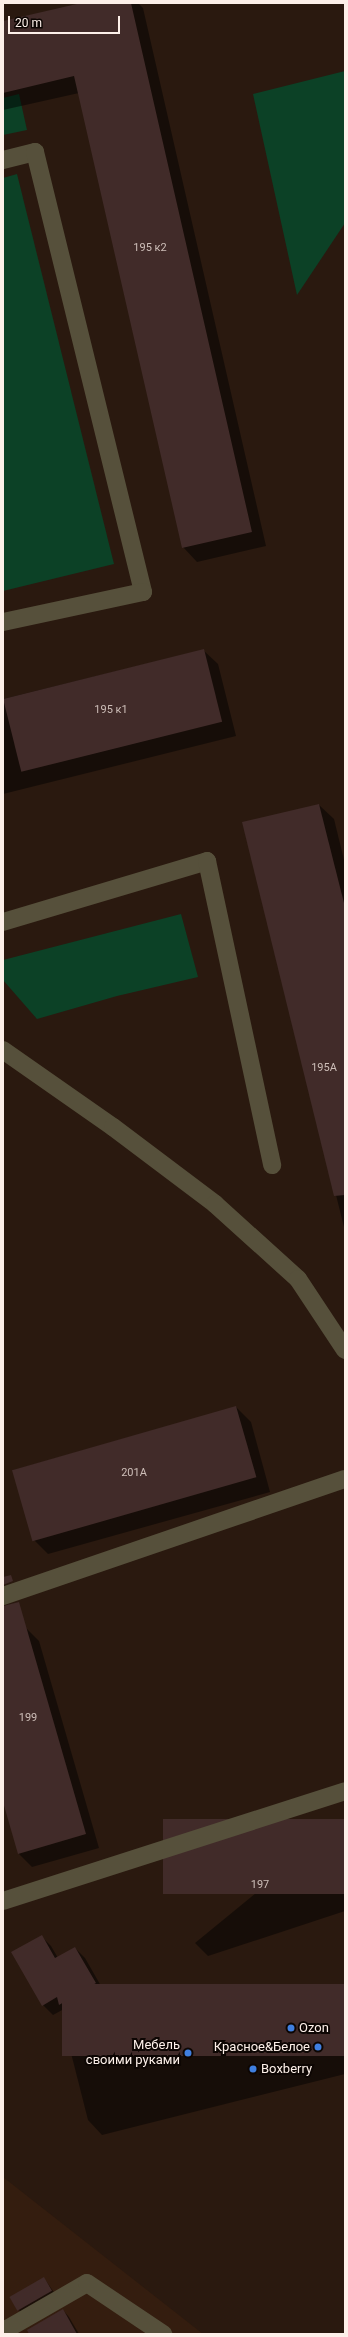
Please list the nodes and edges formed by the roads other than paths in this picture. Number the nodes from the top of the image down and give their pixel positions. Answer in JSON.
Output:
{"nodes":[{"id":1,"x":3,"y":160,"type":"edge"},
{"id":2,"x":3,"y":622,"type":"edge"},
{"id":3,"x":3,"y":922,"type":"edge"},
{"id":4,"x":3,"y":1050,"type":"edge"},
{"id":5,"x":272,"y":1165,"type":"dead end"},
{"id":6,"x":345,"y":1350,"type":"edge"},
{"id":7,"x":345,"y":1479,"type":"edge"},
{"id":8,"x":3,"y":1596,"type":"edge"},
{"id":9,"x":345,"y":1791,"type":"edge"},
{"id":10,"x":3,"y":1900,"type":"edge"},
{"id":11,"x":4,"y":2334,"type":"edge"},
{"id":12,"x":163,"y":2334,"type":"edge"}],
"edges":[{"from":1,"to":2,"type":"lane"},
{"from":3,"to":5,"type":"lane"},
{"from":4,"to":6,"type":"lane"},
{"from":7,"to":8,"type":"lane"},
{"from":9,"to":10,"type":"lane"},
{"from":11,"to":12,"type":"lane"}]}
